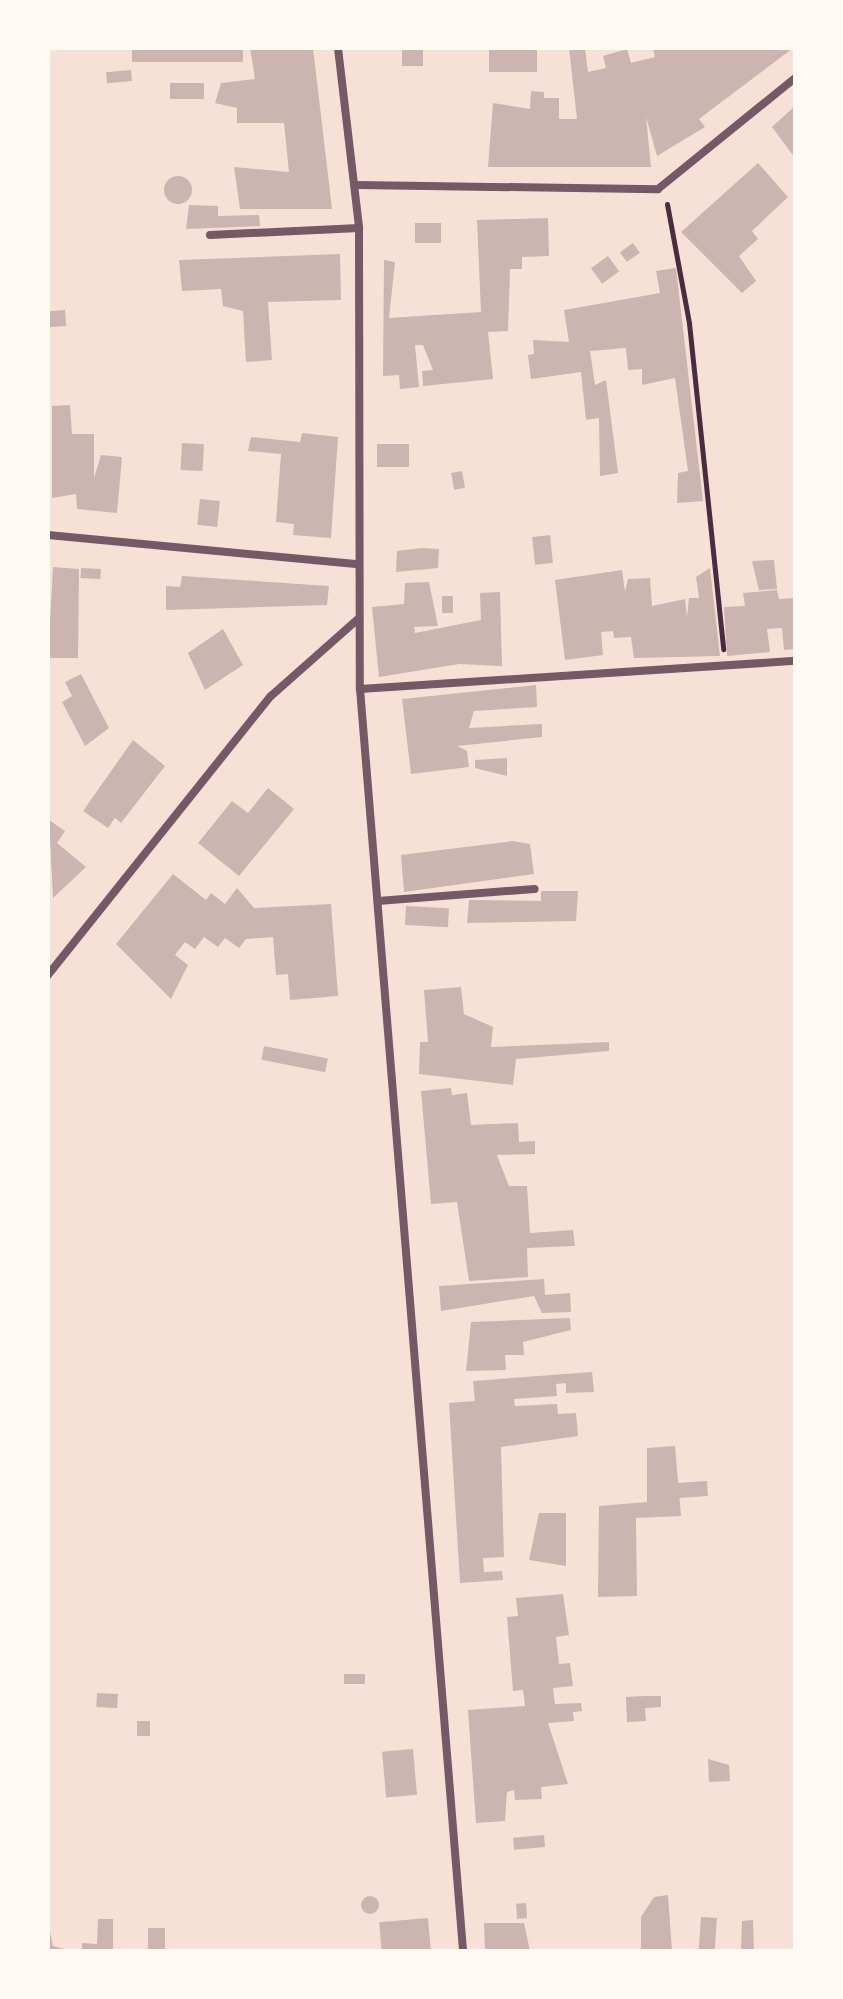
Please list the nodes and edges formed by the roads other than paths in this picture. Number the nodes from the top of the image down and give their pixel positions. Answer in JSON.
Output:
{"nodes":[{"id":1,"x":338,"y":48,"type":"edge"},
{"id":2,"x":795,"y":78,"type":"edge"},
{"id":3,"x":356,"y":185,"type":"junction"},
{"id":4,"x":359,"y":228,"type":"junction"},
{"id":5,"x":210,"y":235,"type":"dead end"},
{"id":6,"x":48,"y":535,"type":"edge"},
{"id":7,"x":356,"y":564,"type":"junction"},
{"id":8,"x":357,"y":620,"type":"junction"},
{"id":9,"x":795,"y":661,"type":"edge"},
{"id":10,"x":360,"y":689,"type":"junction"},
{"id":11,"x":535,"y":889,"type":"dead end"},
{"id":12,"x":378,"y":901,"type":"junction"},
{"id":13,"x":48,"y":975,"type":"edge"},
{"id":14,"x":463,"y":1951,"type":"edge"}],
"edges":[{"from":1,"to":3,"type":"street"},
{"from":2,"to":3,"type":"street"},
{"from":3,"to":4,"type":"street"},
{"from":4,"to":5,"type":"street"},
{"from":4,"to":7,"type":"street"},
{"from":6,"to":7,"type":"street"},
{"from":7,"to":8,"type":"street"},
{"from":8,"to":10,"type":"street"},
{"from":8,"to":13,"type":"street"},
{"from":9,"to":10,"type":"street"},
{"from":10,"to":12,"type":"street"},
{"from":11,"to":12,"type":"street"},
{"from":12,"to":14,"type":"street"}]}
